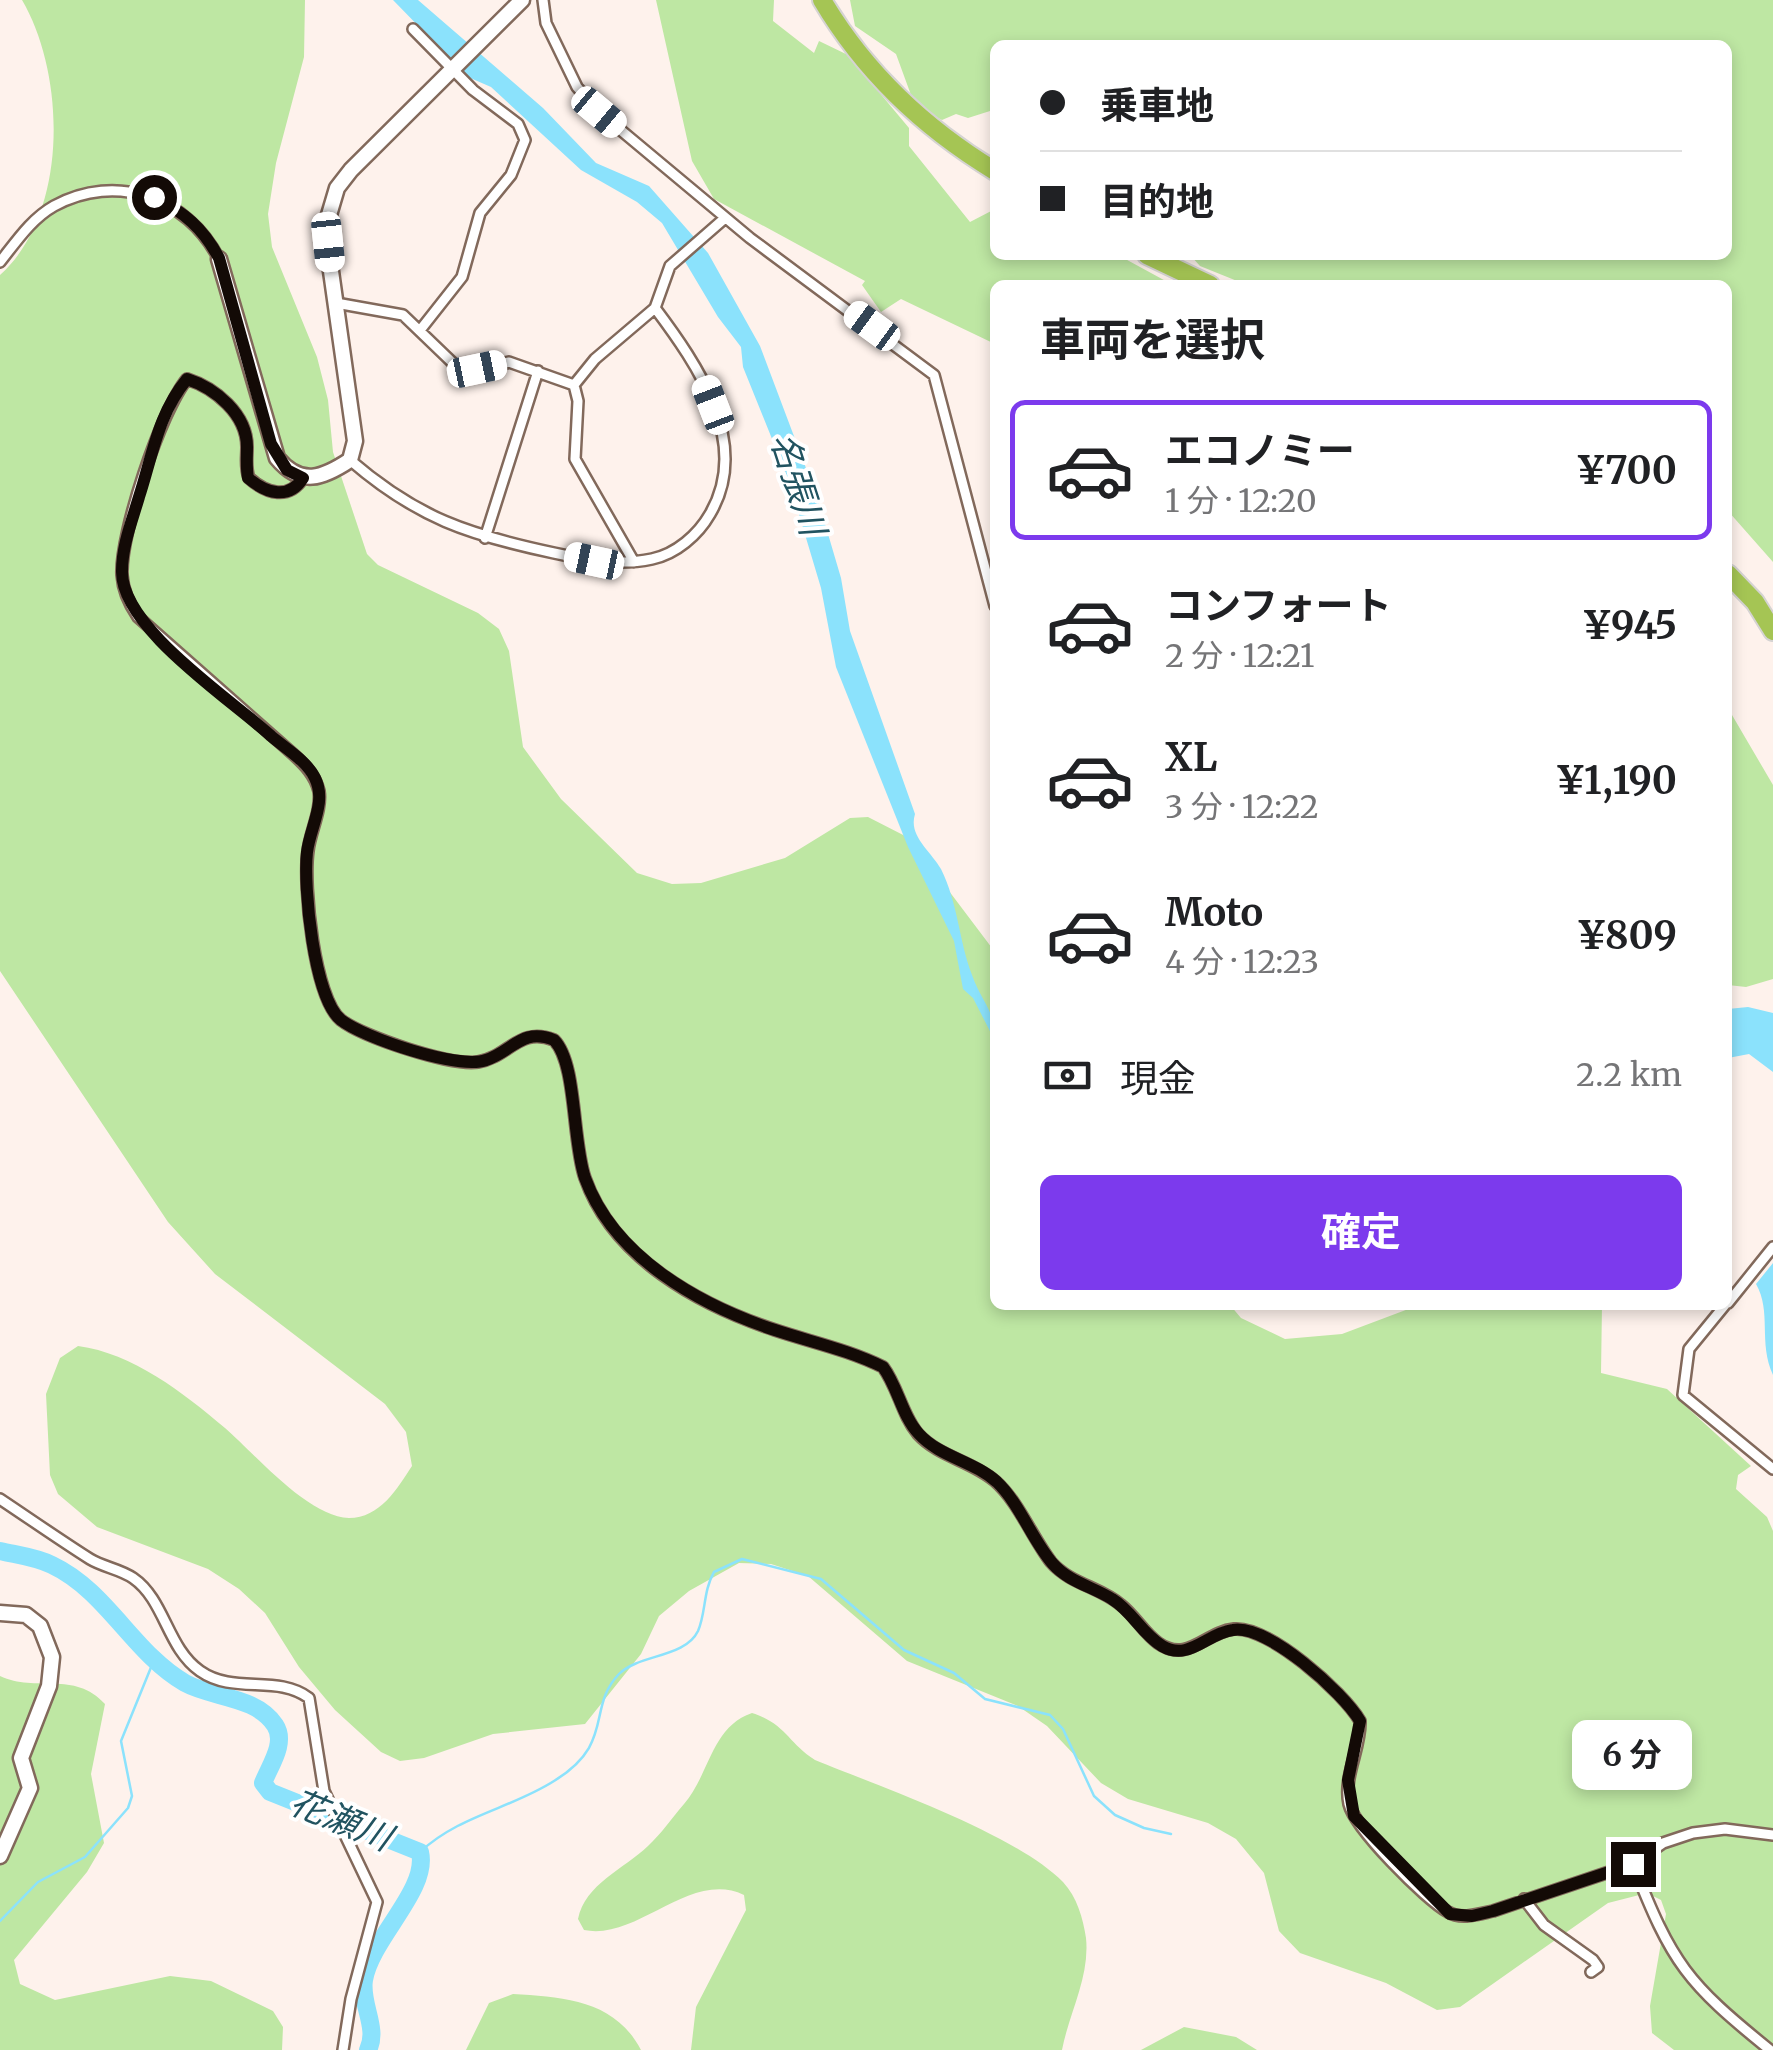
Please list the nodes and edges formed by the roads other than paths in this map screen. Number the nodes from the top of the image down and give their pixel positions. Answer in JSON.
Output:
{"nodes":[{"id":1,"x":522,"y":0,"type":"edge"},
{"id":2,"x":543,"y":0,"type":"edge"},
{"id":3,"x":822,"y":0,"type":"edge"},
{"id":4,"x":413,"y":29,"type":"dead end"},
{"id":5,"x":451,"y":70,"type":"junction"},
{"id":6,"x":990,"y":167,"type":"edge"},
{"id":7,"x":725,"y":218,"type":"junction"},
{"id":8,"x":219,"y":258,"type":"joint"},
{"id":9,"x":1158,"y":260,"type":"edge"},
{"id":10,"x":0,"y":262,"type":"edge"},
{"id":11,"x":1200,"y":280,"type":"edge"},
{"id":12,"x":336,"y":303,"type":"junction"},
{"id":13,"x":655,"y":308,"type":"junction"},
{"id":14,"x":421,"y":329,"type":"junction"},
{"id":15,"x":538,"y":371,"type":"junction"},
{"id":16,"x":574,"y":385,"type":"junction"},
{"id":17,"x":350,"y":460,"type":"junction"},
{"id":18,"x":303,"y":478,"type":"junction"},
{"id":19,"x":485,"y":538,"type":"junction"},
{"id":20,"x":634,"y":562,"type":"junction"},
{"id":21,"x":1732,"y":578,"type":"edge"},
{"id":22,"x":990,"y":587,"type":"edge"},
{"id":23,"x":1773,"y":631,"type":"edge"},
{"id":24,"x":1773,"y":1247,"type":"edge"},
{"id":25,"x":1732,"y":1297,"type":"edge"},
{"id":26,"x":1721,"y":1310,"type":"edge"},
{"id":27,"x":1773,"y":1469,"type":"edge"},
{"id":28,"x":0,"y":1499,"type":"edge"},
{"id":29,"x":0,"y":1613,"type":"edge"},
{"id":30,"x":1773,"y":1835,"type":"edge"},
{"id":31,"x":0,"y":1856,"type":"edge"},
{"id":32,"x":1633,"y":1864,"type":"junction"},
{"id":33,"x":1524,"y":1898,"type":"junction"},
{"id":34,"x":1591,"y":1972,"type":"dead end"},
{"id":35,"x":343,"y":2050,"type":"edge"},
{"id":36,"x":1770,"y":2050,"type":"edge"}],
"edges":[{"from":1,"to":5,"type":"street"},
{"from":2,"to":7,"type":"street"},
{"from":3,"to":6,"type":"highway"},
{"from":4,"to":5,"type":"street"},
{"from":5,"to":12,"type":"street"},
{"from":5,"to":14,"type":"street"},
{"from":7,"to":13,"type":"street"},
{"from":7,"to":22,"type":"street"},
{"from":8,"to":10,"type":"street"},
{"from":8,"to":18,"type":"street"},
{"from":9,"to":11,"type":"highway"},
{"from":12,"to":14,"type":"street"},
{"from":12,"to":17,"type":"street"},
{"from":13,"to":16,"type":"street"},
{"from":13,"to":20,"type":"street"},
{"from":14,"to":15,"type":"street"},
{"from":15,"to":16,"type":"street"},
{"from":15,"to":19,"type":"street"},
{"from":16,"to":20,"type":"street"},
{"from":17,"to":18,"type":"street"},
{"from":17,"to":19,"type":"street"},
{"from":18,"to":33,"type":"street"},
{"from":19,"to":20,"type":"street"},
{"from":21,"to":23,"type":"highway"},
{"from":24,"to":25,"type":"street"},
{"from":26,"to":27,"type":"street"},
{"from":28,"to":35,"type":"street"},
{"from":29,"to":31,"type":"street"},
{"from":30,"to":32,"type":"street"},
{"from":32,"to":33,"type":"street"},
{"from":32,"to":36,"type":"street"},
{"from":33,"to":34,"type":"street"}]}
